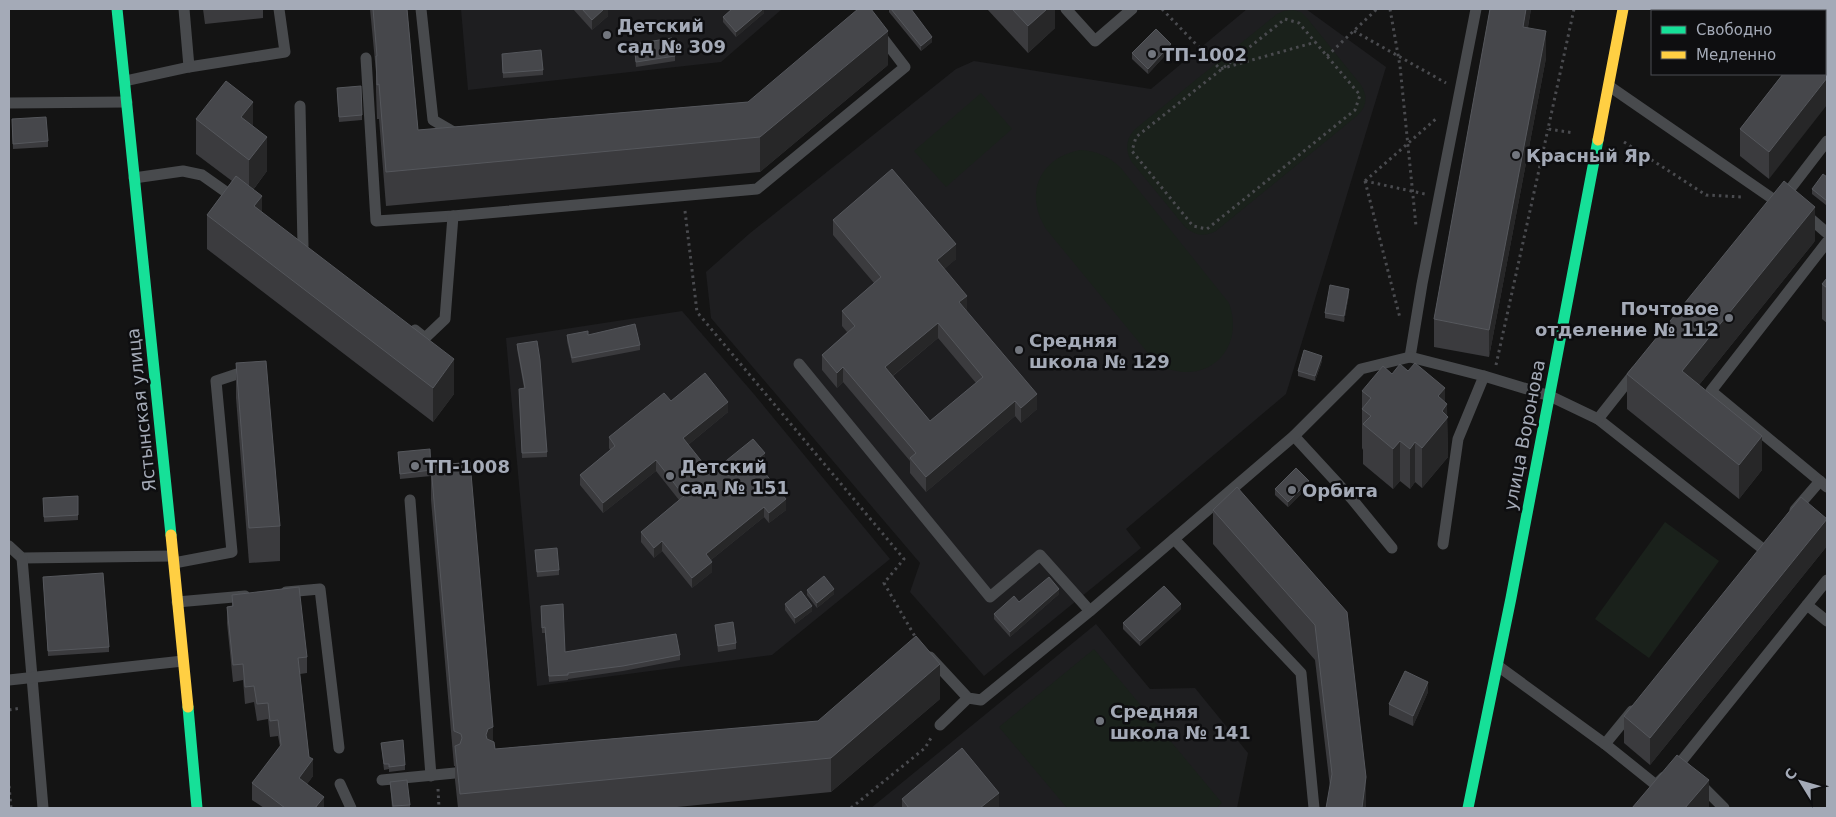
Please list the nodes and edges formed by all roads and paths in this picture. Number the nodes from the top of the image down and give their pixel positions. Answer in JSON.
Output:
{"nodes":[{"id":1,"x":117,"y":9,"type":"edge"},
{"id":2,"x":184,"y":9,"type":"edge"},
{"id":3,"x":280,"y":9,"type":"edge"},
{"id":4,"x":421,"y":9,"type":"edge"},
{"id":5,"x":1066,"y":9,"type":"edge"},
{"id":6,"x":1132,"y":9,"type":"edge"},
{"id":7,"x":1162,"y":9,"type":"edge"},
{"id":8,"x":1377,"y":9,"type":"edge"},
{"id":9,"x":1390,"y":9,"type":"edge"},
{"id":10,"x":1476,"y":9,"type":"edge"},
{"id":11,"x":1574,"y":9,"type":"edge"},
{"id":12,"x":1623,"y":9,"type":"edge"},
{"id":13,"x":872,"y":24,"type":"edge"},
{"id":14,"x":1354,"y":31,"type":"junction"},
{"id":15,"x":1316,"y":42,"type":"junction"},
{"id":16,"x":1398,"y":54,"type":"junction"},
{"id":17,"x":1327,"y":56,"type":"junction"},
{"id":18,"x":366,"y":58,"type":"dead end"},
{"id":19,"x":189,"y":67,"type":"junction"},
{"id":20,"x":1220,"y":69,"type":"junction"},
{"id":21,"x":125,"y":81,"type":"junction"},
{"id":22,"x":1609,"y":86,"type":"junction"},
{"id":23,"x":1459,"y":96,"type":"junction"},
{"id":24,"x":127,"y":102,"type":"junction"},
{"id":25,"x":9,"y":103,"type":"edge"},
{"id":26,"x":300,"y":106,"type":"dead end"},
{"id":27,"x":1548,"y":129,"type":"junction"},
{"id":28,"x":1574,"y":133,"type":"dead end"},
{"id":29,"x":464,"y":138,"type":"edge"},
{"id":30,"x":1827,"y":141,"type":"edge"},
{"id":31,"x":1624,"y":142,"type":"dead end"},
{"id":32,"x":1408,"y":144,"type":"junction"},
{"id":33,"x":134,"y":178,"type":"junction"},
{"id":34,"x":1365,"y":181,"type":"junction"},
{"id":35,"x":1412,"y":191,"type":"junction"},
{"id":36,"x":684,"y":195,"type":"junction"},
{"id":37,"x":1439,"y":197,"type":"junction"},
{"id":38,"x":1744,"y":198,"type":"dead end"},
{"id":39,"x":1775,"y":201,"type":"junction"},
{"id":40,"x":249,"y":208,"type":"edge"},
{"id":41,"x":453,"y":216,"type":"junction"},
{"id":42,"x":1416,"y":228,"type":"dead end"},
{"id":43,"x":1827,"y":233,"type":"edge"},
{"id":44,"x":1827,"y":242,"type":"edge"},
{"id":45,"x":303,"y":246,"type":"edge"},
{"id":46,"x":402,"y":320,"type":"edge"},
{"id":47,"x":1400,"y":320,"type":"dead end"},
{"id":48,"x":1410,"y":357,"type":"junction"},
{"id":49,"x":799,"y":364,"type":"dead end"},
{"id":50,"x":1640,"y":366,"type":"edge"},
{"id":51,"x":254,"y":368,"type":"edge"},
{"id":52,"x":1488,"y":378,"type":"junction"},
{"id":53,"x":1550,"y":396,"type":"junction"},
{"id":54,"x":1598,"y":419,"type":"junction"},
{"id":55,"x":1294,"y":436,"type":"junction"},
{"id":56,"x":1823,"y":484,"type":"edge"},
{"id":57,"x":410,"y":500,"type":"dead end"},
{"id":58,"x":1788,"y":519,"type":"edge"},
{"id":59,"x":1174,"y":539,"type":"junction"},
{"id":60,"x":1443,"y":544,"type":"dead end"},
{"id":61,"x":9,"y":546,"type":"edge"},
{"id":62,"x":1392,"y":548,"type":"dead end"},
{"id":63,"x":1763,"y":549,"type":"edge"},
{"id":64,"x":22,"y":558,"type":"junction"},
{"id":65,"x":174,"y":560,"type":"junction"},
{"id":66,"x":1827,"y":580,"type":"edge"},
{"id":67,"x":273,"y":593,"type":"edge"},
{"id":68,"x":254,"y":595,"type":"edge"},
{"id":69,"x":177,"y":602,"type":"junction"},
{"id":70,"x":1807,"y":605,"type":"junction"},
{"id":71,"x":1090,"y":611,"type":"junction"},
{"id":72,"x":1827,"y":621,"type":"edge"},
{"id":73,"x":922,"y":648,"type":"joint"},
{"id":74,"x":183,"y":661,"type":"junction"},
{"id":75,"x":1498,"y":666,"type":"junction"},
{"id":76,"x":34,"y":678,"type":"junction"},
{"id":77,"x":9,"y":680,"type":"edge"},
{"id":78,"x":968,"y":698,"type":"junction"},
{"id":79,"x":1642,"y":699,"type":"edge"},
{"id":80,"x":940,"y":725,"type":"joint"},
{"id":81,"x":1605,"y":744,"type":"junction"},
{"id":82,"x":339,"y":748,"type":"dead end"},
{"id":83,"x":1680,"y":763,"type":"junction"},
{"id":84,"x":455,"y":773,"type":"edge"},
{"id":85,"x":431,"y":776,"type":"junction"},
{"id":86,"x":382,"y":780,"type":"dead end"},
{"id":87,"x":340,"y":784,"type":"dead end"},
{"id":88,"x":1656,"y":784,"type":"junction"},
{"id":89,"x":9,"y":786,"type":"edge"},
{"id":90,"x":1646,"y":796,"type":"edge"},
{"id":91,"x":11,"y":808,"type":"edge"},
{"id":92,"x":44,"y":808,"type":"edge"},
{"id":93,"x":197,"y":808,"type":"edge"},
{"id":94,"x":351,"y":808,"type":"edge"},
{"id":95,"x":852,"y":808,"type":"edge"},
{"id":96,"x":1314,"y":808,"type":"edge"},
{"id":97,"x":1468,"y":808,"type":"edge"},
{"id":98,"x":1724,"y":808,"type":"edge"}],
"edges":[{"from":1,"to":21,"type":"main road","name":"Ястынская улица"},
{"from":2,"to":19,"type":"lane"},
{"from":3,"to":19,"type":"lane"},
{"from":4,"to":29,"type":"lane"},
{"from":5,"to":6,"type":"lane"},
{"from":7,"to":20,"type":"path"},
{"from":8,"to":14,"type":"path"},
{"from":9,"to":16,"type":"path"},
{"from":10,"to":23,"type":"lane"},
{"from":11,"to":27,"type":"path"},
{"from":12,"to":22,"type":"main road","name":"улица Воронова"},
{"from":13,"to":36,"type":"lane"},
{"from":14,"to":16,"type":"path"},
{"from":14,"to":17,"type":"path"},
{"from":15,"to":17,"type":"path"},
{"from":15,"to":20,"type":"path"},
{"from":15,"to":20,"type":"path"},
{"from":16,"to":23,"type":"path"},
{"from":16,"to":32,"type":"path"},
{"from":17,"to":20,"type":"path"},
{"from":18,"to":41,"type":"lane"},
{"from":19,"to":21,"type":"lane"},
{"from":21,"to":24,"type":"main road","name":"Ястынская улица"},
{"from":22,"to":39,"type":"lane"},
{"from":22,"to":53,"type":"main road","name":"улица Воронова"},
{"from":23,"to":32,"type":"path"},
{"from":23,"to":37,"type":"lane"},
{"from":24,"to":25,"type":"lane"},
{"from":24,"to":33,"type":"main road","name":"Ястынская улица"},
{"from":26,"to":45,"type":"lane"},
{"from":27,"to":28,"type":"path"},
{"from":27,"to":52,"type":"path"},
{"from":30,"to":39,"type":"lane"},
{"from":31,"to":38,"type":"path"},
{"from":32,"to":34,"type":"path"},
{"from":32,"to":35,"type":"path"},
{"from":33,"to":40,"type":"lane"},
{"from":33,"to":65,"type":"main road","name":"Ястынская улица"},
{"from":34,"to":35,"type":"path"},
{"from":34,"to":47,"type":"path"},
{"from":35,"to":37,"type":"path"},
{"from":35,"to":42,"type":"path"},
{"from":36,"to":41,"type":"lane"},
{"from":36,"to":73,"type":"path"},
{"from":37,"to":48,"type":"lane"},
{"from":39,"to":43,"type":"lane"},
{"from":41,"to":46,"type":"lane"},
{"from":44,"to":56,"type":"lane"},
{"from":48,"to":52,"type":"lane"},
{"from":48,"to":55,"type":"lane"},
{"from":49,"to":71,"type":"lane"},
{"from":50,"to":54,"type":"lane"},
{"from":51,"to":65,"type":"lane"},
{"from":52,"to":53,"type":"lane"},
{"from":52,"to":60,"type":"lane"},
{"from":53,"to":54,"type":"lane"},
{"from":53,"to":75,"type":"main road","name":"улица Воронова"},
{"from":54,"to":63,"type":"lane"},
{"from":55,"to":59,"type":"lane"},
{"from":55,"to":62,"type":"lane"},
{"from":56,"to":58,"type":"lane"},
{"from":57,"to":85,"type":"lane"},
{"from":59,"to":71,"type":"lane"},
{"from":59,"to":96,"type":"lane"},
{"from":61,"to":64,"type":"lane"},
{"from":64,"to":65,"type":"lane"},
{"from":64,"to":76,"type":"lane"},
{"from":65,"to":69,"type":"main road","name":"Ястынская улица"},
{"from":66,"to":70,"type":"lane"},
{"from":67,"to":82,"type":"lane"},
{"from":68,"to":69,"type":"lane"},
{"from":69,"to":74,"type":"main road","name":"Ястынская улица"},
{"from":70,"to":72,"type":"lane"},
{"from":70,"to":83,"type":"lane"},
{"from":71,"to":78,"type":"lane"},
{"from":73,"to":78,"type":"lane"},
{"from":74,"to":76,"type":"lane"},
{"from":74,"to":93,"type":"main road","name":"Ястынская улица"},
{"from":75,"to":81,"type":"lane"},
{"from":75,"to":97,"type":"main road","name":"улица Воронова"},
{"from":76,"to":77,"type":"lane"},
{"from":76,"to":92,"type":"lane"},
{"from":78,"to":80,"type":"lane"},
{"from":79,"to":81,"type":"lane"},
{"from":80,"to":95,"type":"path"},
{"from":81,"to":88,"type":"lane"},
{"from":83,"to":88,"type":"lane"},
{"from":83,"to":98,"type":"lane"},
{"from":84,"to":85,"type":"lane"},
{"from":85,"to":86,"type":"lane"},
{"from":87,"to":94,"type":"lane"},
{"from":88,"to":90,"type":"lane"},
{"from":89,"to":91,"type":"path"}]}
